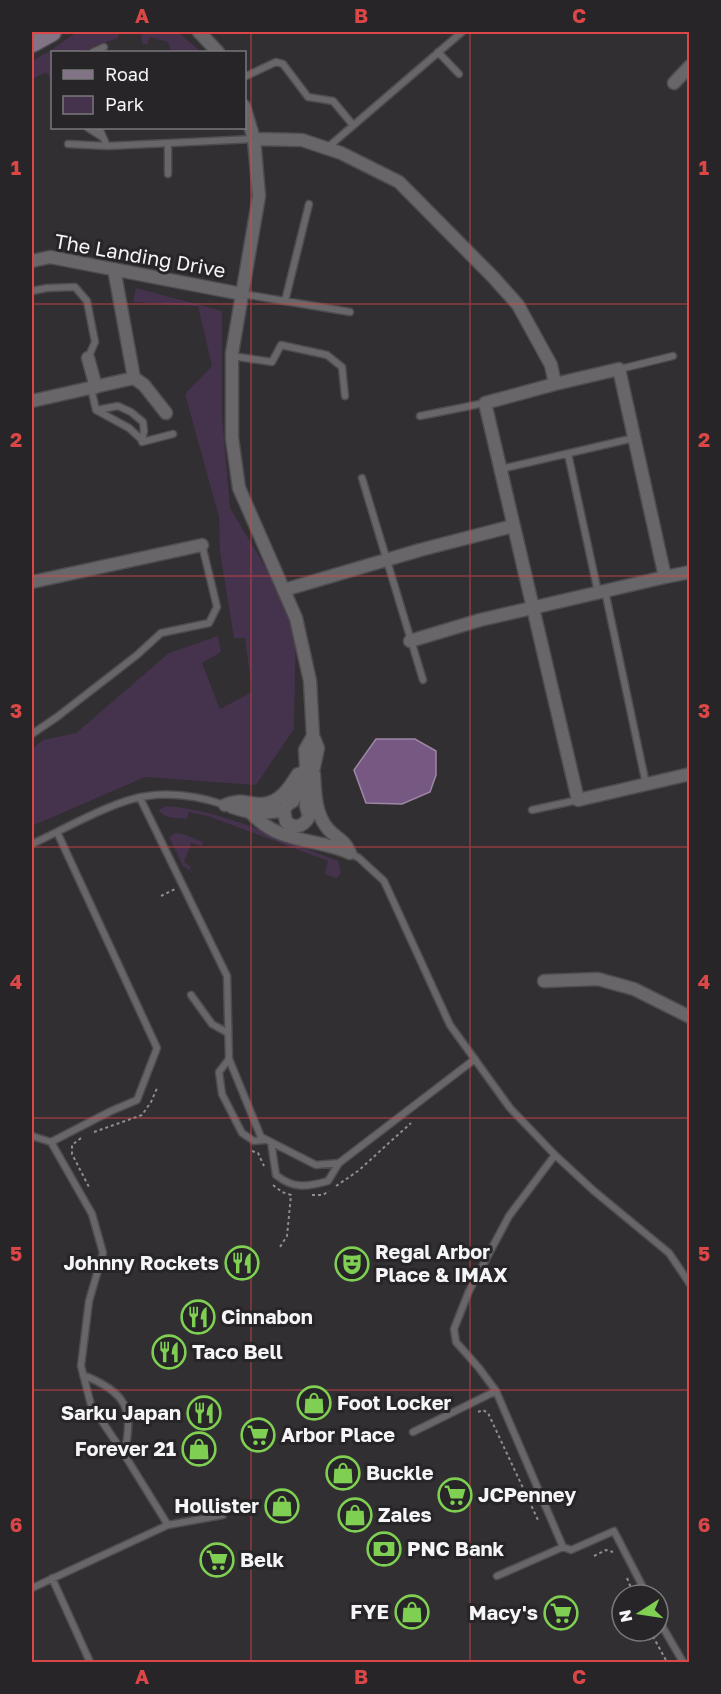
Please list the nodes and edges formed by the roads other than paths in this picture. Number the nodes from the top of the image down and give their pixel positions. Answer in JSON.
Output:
{"nodes":[{"id":1,"x":52,"y":32,"type":"edge"},
{"id":2,"x":199,"y":32,"type":"edge"},
{"id":3,"x":462,"y":32,"type":"edge"},
{"id":4,"x":32,"y":43,"type":"edge"},
{"id":5,"x":217,"y":51,"type":"edge"},
{"id":6,"x":438,"y":52,"type":"junction"},
{"id":7,"x":690,"y":66,"type":"edge"},
{"id":8,"x":459,"y":74,"type":"dead end"},
{"id":9,"x":246,"y":75,"type":"edge"},
{"id":10,"x":674,"y":83,"type":"dead end"},
{"id":11,"x":246,"y":113,"type":"edge"},
{"id":12,"x":353,"y":126,"type":"junction"},
{"id":13,"x":90,"y":129,"type":"edge"},
{"id":14,"x":99,"y":129,"type":"edge"},
{"id":15,"x":102,"y":137,"type":"junction"},
{"id":16,"x":254,"y":139,"type":"junction"},
{"id":17,"x":168,"y":143,"type":"junction"},
{"id":18,"x":68,"y":144,"type":"dead end"},
{"id":19,"x":107,"y":146,"type":"junction"},
{"id":20,"x":327,"y":148,"type":"junction"},
{"id":21,"x":168,"y":174,"type":"dead end"},
{"id":22,"x":309,"y":204,"type":"dead end"},
{"id":23,"x":32,"y":261,"type":"edge"},
{"id":24,"x":114,"y":269,"type":"junction"},
{"id":25,"x":32,"y":291,"type":"edge"},
{"id":26,"x":242,"y":294,"type":"junction"},
{"id":27,"x":285,"y":301,"type":"junction"},
{"id":28,"x":350,"y":312,"type":"dead end"},
{"id":29,"x":232,"y":356,"type":"junction"},
{"id":30,"x":673,"y":356,"type":"dead end"},
{"id":31,"x":88,"y":358,"type":"joint"},
{"id":32,"x":619,"y":369,"type":"junction"},
{"id":33,"x":134,"y":378,"type":"junction"},
{"id":34,"x":555,"y":384,"type":"junction"},
{"id":35,"x":94,"y":387,"type":"junction"},
{"id":36,"x":345,"y":396,"type":"dead end"},
{"id":37,"x":32,"y":401,"type":"edge"},
{"id":38,"x":485,"y":403,"type":"junction"},
{"id":39,"x":96,"y":410,"type":"junction"},
{"id":40,"x":166,"y":413,"type":"dead end"},
{"id":41,"x":420,"y":416,"type":"dead end"},
{"id":42,"x":173,"y":434,"type":"dead end"},
{"id":43,"x":634,"y":438,"type":"junction"},
{"id":44,"x":142,"y":442,"type":"dead end"},
{"id":45,"x":568,"y":453,"type":"junction"},
{"id":46,"x":500,"y":469,"type":"junction"},
{"id":47,"x":362,"y":478,"type":"dead end"},
{"id":48,"x":513,"y":526,"type":"junction"},
{"id":49,"x":202,"y":545,"type":"joint"},
{"id":50,"x":386,"y":560,"type":"junction"},
{"id":51,"x":690,"y":572,"type":"edge"},
{"id":52,"x":665,"y":577,"type":"junction"},
{"id":53,"x":32,"y":582,"type":"edge"},
{"id":54,"x":284,"y":590,"type":"junction"},
{"id":55,"x":602,"y":592,"type":"junction"},
{"id":56,"x":533,"y":608,"type":"junction"},
{"id":57,"x":410,"y":641,"type":"junction"},
{"id":58,"x":423,"y":680,"type":"dead end"},
{"id":59,"x":32,"y":734,"type":"edge"},
{"id":60,"x":313,"y":736,"type":"junction"},
{"id":61,"x":305,"y":750,"type":"junction"},
{"id":62,"x":314,"y":767,"type":"junction"},
{"id":63,"x":690,"y":774,"type":"edge"},
{"id":64,"x":646,"y":784,"type":"junction"},
{"id":65,"x":140,"y":798,"type":"junction"},
{"id":66,"x":578,"y":800,"type":"junction"},
{"id":67,"x":293,"y":801,"type":"junction"},
{"id":68,"x":228,"y":806,"type":"junction"},
{"id":69,"x":532,"y":810,"type":"dead end"},
{"id":70,"x":308,"y":811,"type":"junction"},
{"id":71,"x":250,"y":813,"type":"junction"},
{"id":72,"x":285,"y":816,"type":"junction"},
{"id":73,"x":298,"y":827,"type":"junction"},
{"id":74,"x":270,"y":830,"type":"junction"},
{"id":75,"x":57,"y":832,"type":"junction"},
{"id":76,"x":308,"y":843,"type":"junction"},
{"id":77,"x":32,"y":844,"type":"edge"},
{"id":78,"x":331,"y":844,"type":"junction"},
{"id":79,"x":350,"y":853,"type":"junction"},
{"id":80,"x":544,"y":981,"type":"dead end"},
{"id":81,"x":191,"y":995,"type":"dead end"},
{"id":82,"x":690,"y":1017,"type":"edge"},
{"id":83,"x":228,"y":1034,"type":"junction"},
{"id":84,"x":229,"y":1059,"type":"junction"},
{"id":85,"x":475,"y":1059,"type":"junction"},
{"id":86,"x":32,"y":1136,"type":"edge"},
{"id":87,"x":269,"y":1141,"type":"junction"},
{"id":88,"x":51,"y":1142,"type":"junction"},
{"id":89,"x":555,"y":1155,"type":"junction"},
{"id":90,"x":339,"y":1163,"type":"junction"},
{"id":91,"x":690,"y":1284,"type":"edge"},
{"id":92,"x":83,"y":1375,"type":"junction"},
{"id":93,"x":496,"y":1391,"type":"junction"},
{"id":94,"x":413,"y":1432,"type":"dead end"},
{"id":95,"x":124,"y":1454,"type":"junction"},
{"id":96,"x":224,"y":1515,"type":"dead end"},
{"id":97,"x":168,"y":1525,"type":"junction"},
{"id":98,"x":564,"y":1547,"type":"junction"},
{"id":99,"x":497,"y":1576,"type":"dead end"},
{"id":100,"x":52,"y":1578,"type":"junction"},
{"id":101,"x":641,"y":1583,"type":"edge"},
{"id":102,"x":32,"y":1588,"type":"edge"},
{"id":103,"x":670,"y":1640,"type":"edge"},
{"id":104,"x":90,"y":1662,"type":"edge"},
{"id":105,"x":682,"y":1662,"type":"edge"}],
"edges":[{"from":1,"to":4,"type":"main road"},
{"from":2,"to":5,"type":"street"},
{"from":3,"to":6,"type":"lane"},
{"from":6,"to":8,"type":"lane"},
{"from":6,"to":12,"type":"lane"},
{"from":7,"to":10,"type":"street"},
{"from":9,"to":12,"type":"lane"},
{"from":11,"to":16,"type":"street"},
{"from":12,"to":20,"type":"lane"},
{"from":13,"to":15,"type":"lane"},
{"from":14,"to":15,"type":"lane"},
{"from":15,"to":19,"type":"lane"},
{"from":16,"to":17,"type":"lane"},
{"from":16,"to":20,"type":"street"},
{"from":16,"to":26,"type":"street"},
{"from":17,"to":19,"type":"lane"},
{"from":17,"to":21,"type":"lane"},
{"from":18,"to":19,"type":"lane"},
{"from":20,"to":34,"type":"street"},
{"from":22,"to":27,"type":"lane"},
{"from":23,"to":24,"type":"street","name":"The Landing Drive"},
{"from":24,"to":26,"type":"street","name":"The Landing Drive"},
{"from":24,"to":33,"type":"street"},
{"from":25,"to":31,"type":"lane"},
{"from":26,"to":27,"type":"lane"},
{"from":26,"to":29,"type":"street"},
{"from":27,"to":28,"type":"lane"},
{"from":29,"to":36,"type":"lane"},
{"from":29,"to":54,"type":"street"},
{"from":30,"to":32,"type":"lane"},
{"from":31,"to":35,"type":"street"},
{"from":32,"to":34,"type":"street"},
{"from":32,"to":43,"type":"street"},
{"from":33,"to":35,"type":"street"},
{"from":33,"to":40,"type":"street"},
{"from":34,"to":38,"type":"street"},
{"from":35,"to":37,"type":"street"},
{"from":35,"to":39,"type":"lane"},
{"from":38,"to":41,"type":"lane"},
{"from":38,"to":46,"type":"street"},
{"from":39,"to":39,"type":"lane"},
{"from":42,"to":44,"type":"lane"},
{"from":43,"to":45,"type":"lane"},
{"from":43,"to":52,"type":"street"},
{"from":45,"to":46,"type":"lane"},
{"from":45,"to":55,"type":"lane"},
{"from":46,"to":48,"type":"street"},
{"from":47,"to":50,"type":"lane"},
{"from":48,"to":50,"type":"street"},
{"from":48,"to":56,"type":"street"},
{"from":49,"to":53,"type":"street"},
{"from":49,"to":59,"type":"lane"},
{"from":50,"to":54,"type":"street"},
{"from":50,"to":57,"type":"lane"},
{"from":51,"to":52,"type":"street"},
{"from":52,"to":55,"type":"street"},
{"from":54,"to":60,"type":"street"},
{"from":55,"to":56,"type":"street"},
{"from":55,"to":64,"type":"lane"},
{"from":56,"to":57,"type":"street"},
{"from":56,"to":66,"type":"street"},
{"from":57,"to":58,"type":"lane"},
{"from":60,"to":61,"type":"street"},
{"from":60,"to":62,"type":"street"},
{"from":61,"to":67,"type":"street"},
{"from":61,"to":68,"type":"street"},
{"from":62,"to":70,"type":"street"},
{"from":62,"to":79,"type":"street"},
{"from":63,"to":64,"type":"street"},
{"from":64,"to":66,"type":"street"},
{"from":65,"to":68,"type":"lane"},
{"from":65,"to":75,"type":"lane"},
{"from":65,"to":83,"type":"lane"},
{"from":66,"to":69,"type":"lane"},
{"from":67,"to":70,"type":"street"},
{"from":67,"to":72,"type":"street"},
{"from":68,"to":71,"type":"street"},
{"from":70,"to":73,"type":"street"},
{"from":70,"to":78,"type":"street"},
{"from":71,"to":72,"type":"street"},
{"from":71,"to":74,"type":"street"},
{"from":72,"to":73,"type":"street"},
{"from":72,"to":74,"type":"street"},
{"from":73,"to":76,"type":"street"},
{"from":74,"to":76,"type":"street"},
{"from":75,"to":77,"type":"lane"},
{"from":75,"to":88,"type":"lane"},
{"from":76,"to":78,"type":"street"},
{"from":78,"to":79,"type":"street"},
{"from":79,"to":85,"type":"lane"},
{"from":80,"to":82,"type":"street"},
{"from":81,"to":83,"type":"lane"},
{"from":83,"to":84,"type":"lane"},
{"from":84,"to":87,"type":"lane"},
{"from":84,"to":87,"type":"lane"},
{"from":85,"to":89,"type":"lane"},
{"from":85,"to":90,"type":"lane"},
{"from":86,"to":88,"type":"lane"},
{"from":87,"to":90,"type":"lane"},
{"from":87,"to":90,"type":"lane"},
{"from":88,"to":92,"type":"lane"},
{"from":89,"to":91,"type":"lane"},
{"from":89,"to":93,"type":"lane"},
{"from":92,"to":95,"type":"lane"},
{"from":92,"to":95,"type":"lane"},
{"from":93,"to":94,"type":"lane"},
{"from":93,"to":98,"type":"lane"},
{"from":95,"to":97,"type":"lane"},
{"from":96,"to":97,"type":"lane"},
{"from":97,"to":100,"type":"lane"},
{"from":98,"to":99,"type":"lane"},
{"from":98,"to":101,"type":"lane"},
{"from":100,"to":102,"type":"lane"},
{"from":100,"to":104,"type":"lane"},
{"from":103,"to":105,"type":"lane"}]}
